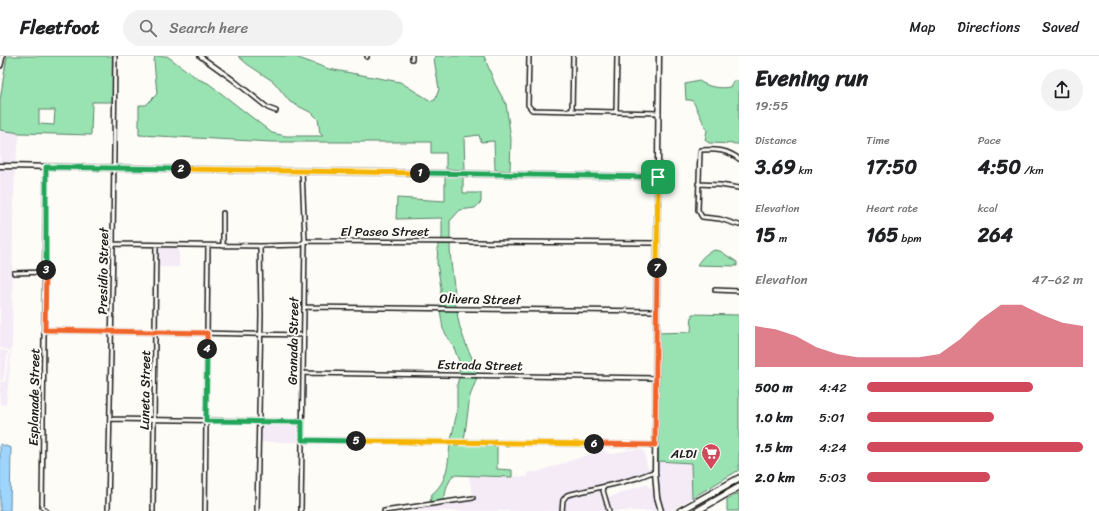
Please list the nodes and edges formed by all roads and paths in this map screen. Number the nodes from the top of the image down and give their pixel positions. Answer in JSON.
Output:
{"nodes":[{"id":1,"x":2,"y":56,"type":"edge"},
{"id":2,"x":115,"y":56,"type":"edge"},
{"id":3,"x":200,"y":56,"type":"edge"},
{"id":4,"x":529,"y":56,"type":"edge"},
{"id":5,"x":573,"y":56,"type":"edge"},
{"id":6,"x":617,"y":56,"type":"edge"},
{"id":7,"x":659,"y":56,"type":"edge"},
{"id":8,"x":0,"y":66,"type":"edge"},
{"id":9,"x":276,"y":111,"type":"dead end"},
{"id":10,"x":572,"y":112,"type":"junction"},
{"id":11,"x":616,"y":112,"type":"junction"},
{"id":12,"x":659,"y":113,"type":"junction"},
{"id":13,"x":739,"y":159,"type":"edge"},
{"id":14,"x":0,"y":166,"type":"edge"},
{"id":15,"x":46,"y":167,"type":"junction"},
{"id":16,"x":113,"y":168,"type":"junction"},
{"id":17,"x":302,"y":172,"type":"junction"},
{"id":18,"x":658,"y":177,"type":"junction"},
{"id":19,"x":698,"y":184,"type":"junction"},
{"id":20,"x":739,"y":188,"type":"edge"},
{"id":21,"x":223,"y":213,"type":"dead end"},
{"id":22,"x":739,"y":225,"type":"edge"},
{"id":23,"x":305,"y":241,"type":"junction"},
{"id":24,"x":657,"y":243,"type":"junction"},
{"id":25,"x":113,"y":244,"type":"junction"},
{"id":26,"x":156,"y":245,"type":"junction"},
{"id":27,"x":208,"y":246,"type":"junction"},
{"id":28,"x":223,"y":246,"type":"junction"},
{"id":29,"x":260,"y":246,"type":"junction"},
{"id":30,"x":46,"y":272,"type":"junction"},
{"id":31,"x":14,"y":273,"type":"dead end"},
{"id":32,"x":716,"y":290,"type":"dead end"},
{"id":33,"x":739,"y":291,"type":"edge"},
{"id":34,"x":304,"y":307,"type":"junction"},
{"id":35,"x":656,"y":311,"type":"junction"},
{"id":36,"x":45,"y":330,"type":"junction"},
{"id":37,"x":112,"y":330,"type":"junction"},
{"id":38,"x":156,"y":332,"type":"junction"},
{"id":39,"x":207,"y":333,"type":"junction"},
{"id":40,"x":260,"y":335,"type":"junction"},
{"id":41,"x":304,"y":335,"type":"junction"},
{"id":42,"x":303,"y":373,"type":"junction"},
{"id":43,"x":656,"y":378,"type":"junction"},
{"id":44,"x":110,"y":419,"type":"junction"},
{"id":45,"x":154,"y":420,"type":"junction"},
{"id":46,"x":206,"y":421,"type":"junction"},
{"id":47,"x":258,"y":421,"type":"junction"},
{"id":48,"x":302,"y":422,"type":"junction"},
{"id":49,"x":302,"y":440,"type":"junction"},
{"id":50,"x":655,"y":445,"type":"junction"},
{"id":51,"x":655,"y":472,"type":"junction"},
{"id":52,"x":739,"y":478,"type":"edge"},
{"id":53,"x":602,"y":487,"type":"junction"},
{"id":54,"x":739,"y":487,"type":"edge"},
{"id":55,"x":473,"y":498,"type":"dead end"},
{"id":56,"x":46,"y":511,"type":"edge"},
{"id":57,"x":108,"y":511,"type":"edge"},
{"id":58,"x":153,"y":511,"type":"edge"},
{"id":59,"x":205,"y":511,"type":"edge"},
{"id":60,"x":257,"y":511,"type":"edge"},
{"id":61,"x":301,"y":511,"type":"edge"},
{"id":62,"x":384,"y":511,"type":"edge"},
{"id":63,"x":562,"y":511,"type":"edge"},
{"id":64,"x":609,"y":511,"type":"edge"},
{"id":65,"x":661,"y":511,"type":"edge"},
{"id":66,"x":680,"y":511,"type":"edge"},
{"id":67,"x":697,"y":511,"type":"edge"}],
"edges":[{"from":1,"to":8,"type":"highway"},
{"from":2,"to":16,"type":"street","name":"Presidio Street"},
{"from":3,"to":9,"type":"street"},
{"from":4,"to":10,"type":"street"},
{"from":5,"to":10,"type":"street"},
{"from":6,"to":11,"type":"street"},
{"from":7,"to":12,"type":"street"},
{"from":10,"to":11,"type":"street"},
{"from":11,"to":12,"type":"street"},
{"from":12,"to":18,"type":"street"},
{"from":13,"to":19,"type":"street"},
{"from":14,"to":15,"type":"street"},
{"from":15,"to":16,"type":"street"},
{"from":15,"to":30,"type":"street","name":"Esplanade Street"},
{"from":16,"to":17,"type":"street"},
{"from":16,"to":25,"type":"street","name":"Presidio Street"},
{"from":17,"to":18,"type":"street"},
{"from":17,"to":23,"type":"street","name":"Granada Street"},
{"from":18,"to":24,"type":"street"},
{"from":19,"to":20,"type":"street"},
{"from":19,"to":22,"type":"street"},
{"from":21,"to":28,"type":"street"},
{"from":23,"to":24,"type":"street","name":"El Paseo Street"},
{"from":23,"to":29,"type":"street","name":"El Paseo Street"},
{"from":23,"to":34,"type":"street","name":"Granada Street"},
{"from":24,"to":35,"type":"street"},
{"from":25,"to":26,"type":"street","name":"El Paseo Street"},
{"from":25,"to":37,"type":"street","name":"Presidio Street"},
{"from":26,"to":27,"type":"street","name":"El Paseo Street"},
{"from":26,"to":38,"type":"street","name":"Luneta Street"},
{"from":27,"to":28,"type":"street","name":"El Paseo Street"},
{"from":27,"to":39,"type":"street"},
{"from":28,"to":29,"type":"street","name":"El Paseo Street"},
{"from":29,"to":40,"type":"street"},
{"from":30,"to":31,"type":"street"},
{"from":30,"to":36,"type":"street","name":"Esplanade Street"},
{"from":32,"to":33,"type":"street"},
{"from":34,"to":35,"type":"street","name":"Olivera Street"},
{"from":34,"to":41,"type":"street","name":"Granada Street"},
{"from":35,"to":43,"type":"street"},
{"from":36,"to":37,"type":"street"},
{"from":36,"to":56,"type":"street","name":"Esplanade Street"},
{"from":37,"to":38,"type":"street"},
{"from":37,"to":44,"type":"street","name":"Presidio Street"},
{"from":38,"to":39,"type":"street"},
{"from":38,"to":45,"type":"street","name":"Luneta Street"},
{"from":39,"to":40,"type":"street"},
{"from":39,"to":46,"type":"street"},
{"from":40,"to":41,"type":"street"},
{"from":40,"to":47,"type":"street"},
{"from":41,"to":42,"type":"street","name":"Granada Street"},
{"from":42,"to":43,"type":"street","name":"Estrada Street"},
{"from":42,"to":48,"type":"street","name":"Granada Street"},
{"from":43,"to":50,"type":"street"},
{"from":44,"to":45,"type":"street"},
{"from":44,"to":57,"type":"street","name":"Presidio Street"},
{"from":45,"to":46,"type":"street"},
{"from":45,"to":58,"type":"street","name":"Luneta Street"},
{"from":46,"to":47,"type":"street"},
{"from":46,"to":59,"type":"street"},
{"from":47,"to":48,"type":"street"},
{"from":47,"to":60,"type":"street"},
{"from":48,"to":49,"type":"street","name":"Granada Street"},
{"from":49,"to":50,"type":"street"},
{"from":49,"to":61,"type":"street","name":"Granada Street"},
{"from":50,"to":51,"type":"street"},
{"from":51,"to":53,"type":"street"},
{"from":51,"to":65,"type":"street"},
{"from":52,"to":66,"type":"highway"},
{"from":53,"to":63,"type":"street"},
{"from":53,"to":64,"type":"street"},
{"from":54,"to":67,"type":"highway"},
{"from":55,"to":62,"type":"street"}]}
